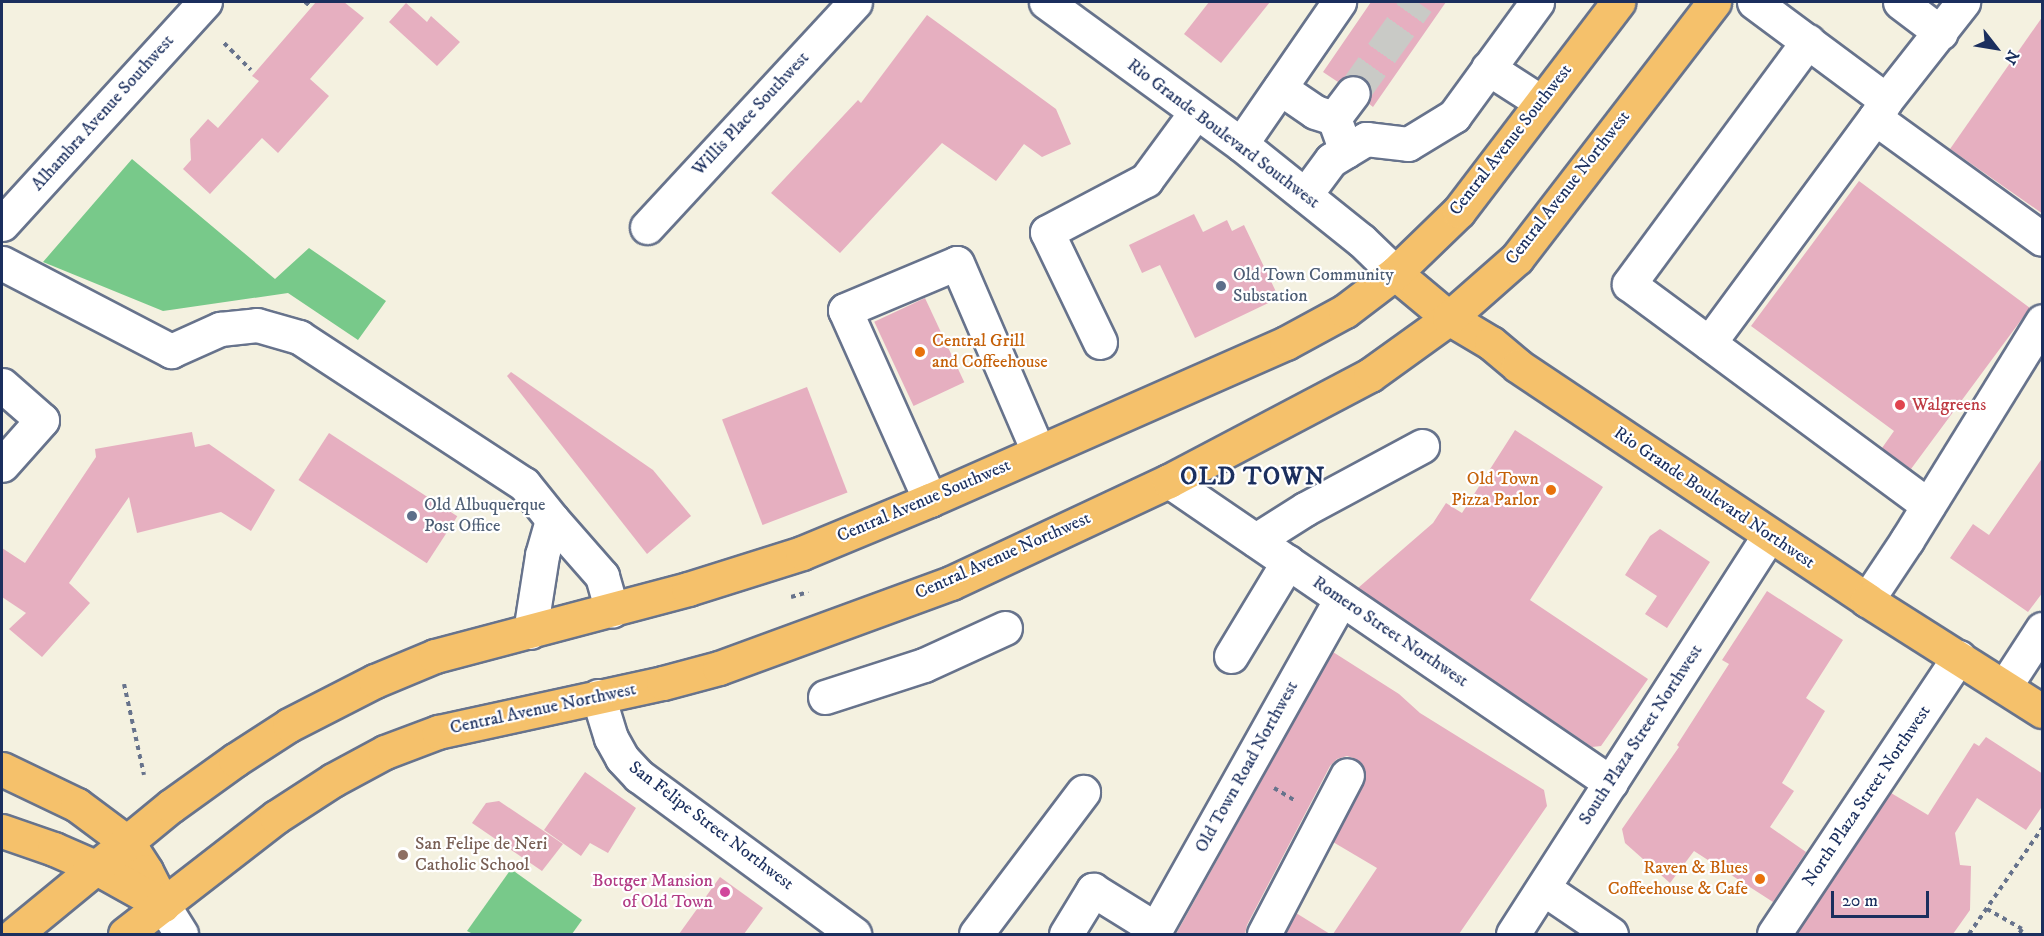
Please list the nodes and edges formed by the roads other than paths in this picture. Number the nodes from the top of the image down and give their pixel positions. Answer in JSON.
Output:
{"nodes":[{"id":1,"x":205,"y":2,"type":"edge"},
{"id":2,"x":855,"y":2,"type":"edge"},
{"id":3,"x":1046,"y":2,"type":"edge"},
{"id":4,"x":1339,"y":2,"type":"edge"},
{"id":5,"x":1537,"y":2,"type":"edge"},
{"id":6,"x":1618,"y":2,"type":"edge"},
{"id":7,"x":1714,"y":2,"type":"edge"},
{"id":8,"x":1754,"y":2,"type":"edge"},
{"id":9,"x":1900,"y":2,"type":"edge"},
{"id":10,"x":1963,"y":2,"type":"edge"},
{"id":11,"x":1941,"y":33,"type":"junction"},
{"id":12,"x":1808,"y":41,"type":"junction"},
{"id":13,"x":1488,"y":68,"type":"junction"},
{"id":14,"x":1280,"y":88,"type":"junction"},
{"id":15,"x":1541,"y":102,"type":"junction"},
{"id":16,"x":1880,"y":109,"type":"junction"},
{"id":17,"x":1196,"y":112,"type":"junction"},
{"id":18,"x":1241,"y":144,"type":"junction"},
{"id":19,"x":1346,"y":151,"type":"junction"},
{"id":20,"x":1305,"y":195,"type":"junction"},
{"id":21,"x":2,"y":224,"type":"edge"},
{"id":22,"x":647,"y":227,"type":"dead end"},
{"id":23,"x":2043,"y":239,"type":"edge"},
{"id":24,"x":2,"y":262,"type":"edge"},
{"id":25,"x":1395,"y":273,"type":"junction"},
{"id":26,"x":1449,"y":318,"type":"junction"},
{"id":27,"x":2043,"y":321,"type":"edge"},
{"id":28,"x":1100,"y":342,"type":"dead end"},
{"id":29,"x":1709,"y":344,"type":"junction"},
{"id":30,"x":2,"y":385,"type":"edge"},
{"id":31,"x":1422,"y":446,"type":"dead end"},
{"id":32,"x":1038,"y":451,"type":"junction"},
{"id":33,"x":2,"y":465,"type":"edge"},
{"id":34,"x":1169,"y":481,"type":"junction"},
{"id":35,"x":930,"y":500,"type":"junction"},
{"id":36,"x":1928,"y":505,"type":"junction"},
{"id":37,"x":552,"y":519,"type":"junction"},
{"id":38,"x":1769,"y":535,"type":"junction"},
{"id":39,"x":1256,"y":540,"type":"junction"},
{"id":40,"x":1288,"y":562,"type":"junction"},
{"id":41,"x":1341,"y":599,"type":"junction"},
{"id":42,"x":1867,"y":600,"type":"junction"},
{"id":43,"x":612,"y":611,"type":"junction"},
{"id":44,"x":1005,"y":628,"type":"dead end"},
{"id":45,"x":2043,"y":629,"type":"edge"},
{"id":46,"x":530,"y":632,"type":"junction"},
{"id":47,"x":1231,"y":656,"type":"dead end"},
{"id":48,"x":1959,"y":657,"type":"junction"},
{"id":49,"x":2005,"y":686,"type":"junction"},
{"id":50,"x":598,"y":696,"type":"junction"},
{"id":51,"x":825,"y":697,"type":"dead end"},
{"id":52,"x":2043,"y":711,"type":"edge"},
{"id":53,"x":2,"y":769,"type":"edge"},
{"id":54,"x":1347,"y":775,"type":"dead end"},
{"id":55,"x":1611,"y":783,"type":"junction"},
{"id":56,"x":1083,"y":792,"type":"dead end"},
{"id":57,"x":2,"y":831,"type":"edge"},
{"id":58,"x":128,"y":843,"type":"junction"},
{"id":59,"x":97,"y":868,"type":"junction"},
{"id":60,"x":1543,"y":888,"type":"junction"},
{"id":61,"x":163,"y":905,"type":"junction"},
{"id":62,"x":1154,"y":932,"type":"edge"},
{"id":63,"x":15,"y":934,"type":"edge"},
{"id":64,"x":125,"y":934,"type":"edge"},
{"id":65,"x":181,"y":934,"type":"edge"},
{"id":66,"x":854,"y":934,"type":"edge"},
{"id":67,"x":976,"y":934,"type":"edge"},
{"id":68,"x":1066,"y":934,"type":"edge"},
{"id":69,"x":1264,"y":934,"type":"edge"},
{"id":70,"x":1513,"y":934,"type":"edge"},
{"id":71,"x":1611,"y":934,"type":"edge"},
{"id":72,"x":1774,"y":934,"type":"edge"}],
"edges":[{"from":1,"to":21,"type":"street","name":"Alhambra Avenue Southwest"},
{"from":2,"to":22,"type":"street","name":"Willis Place Southwest"},
{"from":3,"to":17,"type":"street","name":"Rio Grande Boulevard Southwest"},
{"from":4,"to":14,"type":"street"},
{"from":5,"to":13,"type":"street"},
{"from":6,"to":15,"type":"main road","name":"Central Avenue Southwest"},
{"from":7,"to":26,"type":"main road","name":"Central Avenue Northwest"},
{"from":8,"to":12,"type":"street"},
{"from":9,"to":11,"type":"street"},
{"from":10,"to":11,"type":"street"},
{"from":11,"to":16,"type":"street"},
{"from":12,"to":16,"type":"street"},
{"from":12,"to":29,"type":"street"},
{"from":13,"to":15,"type":"street"},
{"from":13,"to":19,"type":"street"},
{"from":14,"to":18,"type":"street"},
{"from":14,"to":19,"type":"street"},
{"from":15,"to":25,"type":"main road","name":"Central Avenue Southwest"},
{"from":16,"to":23,"type":"street"},
{"from":16,"to":29,"type":"street"},
{"from":17,"to":18,"type":"street","name":"Rio Grande Boulevard Southwest"},
{"from":17,"to":28,"type":"street"},
{"from":18,"to":20,"type":"street","name":"Rio Grande Boulevard Southwest"},
{"from":19,"to":20,"type":"street"},
{"from":20,"to":25,"type":"street","name":"Rio Grande Boulevard Southwest"},
{"from":24,"to":37,"type":"street"},
{"from":25,"to":26,"type":"main road","name":"Rio Grande Boulevard Northwest"},
{"from":25,"to":32,"type":"main road","name":"Central Avenue Southwest"},
{"from":26,"to":34,"type":"main road","name":"Central Avenue Northwest"},
{"from":26,"to":38,"type":"main road","name":"Rio Grande Boulevard Northwest"},
{"from":27,"to":36,"type":"street"},
{"from":29,"to":36,"type":"street"},
{"from":30,"to":33,"type":"street"},
{"from":31,"to":39,"type":"street"},
{"from":32,"to":35,"type":"main road","name":"Central Avenue Southwest"},
{"from":32,"to":35,"type":"street"},
{"from":34,"to":39,"type":"street","name":"Romero Street Northwest"},
{"from":34,"to":50,"type":"main road","name":"Central Avenue Northwest"},
{"from":35,"to":43,"type":"main road","name":"Central Avenue Southwest"},
{"from":36,"to":42,"type":"street"},
{"from":37,"to":43,"type":"street"},
{"from":37,"to":46,"type":"street"},
{"from":38,"to":42,"type":"main road","name":"Rio Grande Boulevard Northwest"},
{"from":38,"to":55,"type":"street","name":"South Plaza Street Northwest"},
{"from":39,"to":40,"type":"street","name":"Romero Street Northwest"},
{"from":40,"to":41,"type":"street","name":"Romero Street Northwest"},
{"from":40,"to":47,"type":"street"},
{"from":41,"to":55,"type":"street","name":"Romero Street Northwest"},
{"from":41,"to":62,"type":"street","name":"Old Town Road Northwest"},
{"from":42,"to":48,"type":"main road","name":"Rio Grande Boulevard Northwest"},
{"from":43,"to":46,"type":"main road","name":"Central Avenue Southwest"},
{"from":44,"to":51,"type":"street"},
{"from":45,"to":49,"type":"street"},
{"from":46,"to":58,"type":"main road","name":"Central Avenue Southwest"},
{"from":48,"to":49,"type":"main road","name":"Rio Grande Boulevard Northwest"},
{"from":48,"to":72,"type":"street","name":"North Plaza Street Northwest"},
{"from":49,"to":52,"type":"main road","name":"Rio Grande Boulevard Northwest"},
{"from":50,"to":61,"type":"main road","name":"Central Avenue Northwest"},
{"from":50,"to":66,"type":"street","name":"San Felipe Street Northwest"},
{"from":53,"to":58,"type":"main road"},
{"from":54,"to":69,"type":"street"},
{"from":55,"to":60,"type":"street","name":"South Plaza Street Northwest"},
{"from":56,"to":67,"type":"street"},
{"from":57,"to":59,"type":"main road"},
{"from":58,"to":59,"type":"main road","name":"Central Avenue Southwest"},
{"from":58,"to":61,"type":"main road"},
{"from":59,"to":61,"type":"main road"},
{"from":59,"to":63,"type":"main road","name":"Central Avenue Southwest"},
{"from":60,"to":70,"type":"street","name":"South Plaza Street Northwest"},
{"from":60,"to":71,"type":"street"},
{"from":61,"to":64,"type":"main road","name":"Central Avenue Northwest"},
{"from":61,"to":65,"type":"street"},
{"from":62,"to":68,"type":"street"}]}
